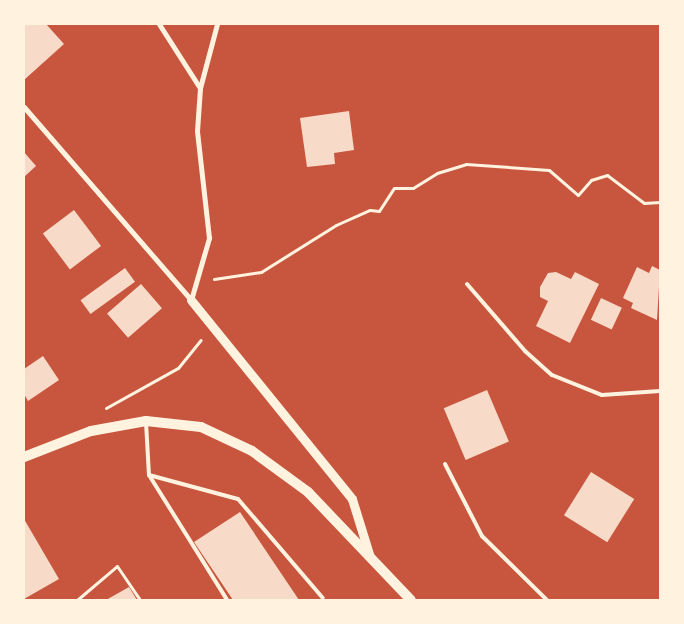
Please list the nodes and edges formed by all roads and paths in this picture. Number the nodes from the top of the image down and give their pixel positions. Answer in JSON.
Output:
{"nodes":[{"id":1,"x":159,"y":24,"type":"edge"},
{"id":2,"x":217,"y":24,"type":"edge"},
{"id":3,"x":200,"y":88,"type":"junction"},
{"id":4,"x":24,"y":107,"type":"edge"},
{"id":5,"x":660,"y":202,"type":"edge"},
{"id":6,"x":467,"y":284,"type":"dead end"},
{"id":7,"x":195,"y":286,"type":"junction"},
{"id":8,"x":191,"y":300,"type":"junction"},
{"id":9,"x":213,"y":326,"type":"junction"},
{"id":10,"x":660,"y":391,"type":"edge"},
{"id":11,"x":100,"y":412,"type":"dead end"},
{"id":12,"x":146,"y":421,"type":"junction"},
{"id":13,"x":24,"y":457,"type":"edge"},
{"id":14,"x":445,"y":464,"type":"dead end"},
{"id":15,"x":149,"y":475,"type":"junction"},
{"id":16,"x":370,"y":558,"type":"junction"},
{"id":17,"x":323,"y":598,"type":"dead end"},
{"id":18,"x":77,"y":600,"type":"edge"},
{"id":19,"x":140,"y":600,"type":"edge"},
{"id":20,"x":227,"y":600,"type":"edge"},
{"id":21,"x":411,"y":600,"type":"edge"},
{"id":22,"x":547,"y":600,"type":"edge"}],
"edges":[{"from":1,"to":3,"type":"street"},
{"from":2,"to":3,"type":"street"},
{"from":3,"to":7,"type":"street"},
{"from":4,"to":8,"type":"street"},
{"from":5,"to":7,"type":"path"},
{"from":6,"to":10,"type":"lane"},
{"from":7,"to":8,"type":"street"},
{"from":8,"to":9,"type":"street"},
{"from":9,"to":11,"type":"path"},
{"from":9,"to":16,"type":"street"},
{"from":12,"to":13,"type":"main road"},
{"from":12,"to":15,"type":"lane"},
{"from":12,"to":16,"type":"main road"},
{"from":14,"to":22,"type":"lane"},
{"from":15,"to":17,"type":"lane"},
{"from":15,"to":20,"type":"lane"},
{"from":16,"to":21,"type":"main road"},
{"from":18,"to":19,"type":"path"}]}
